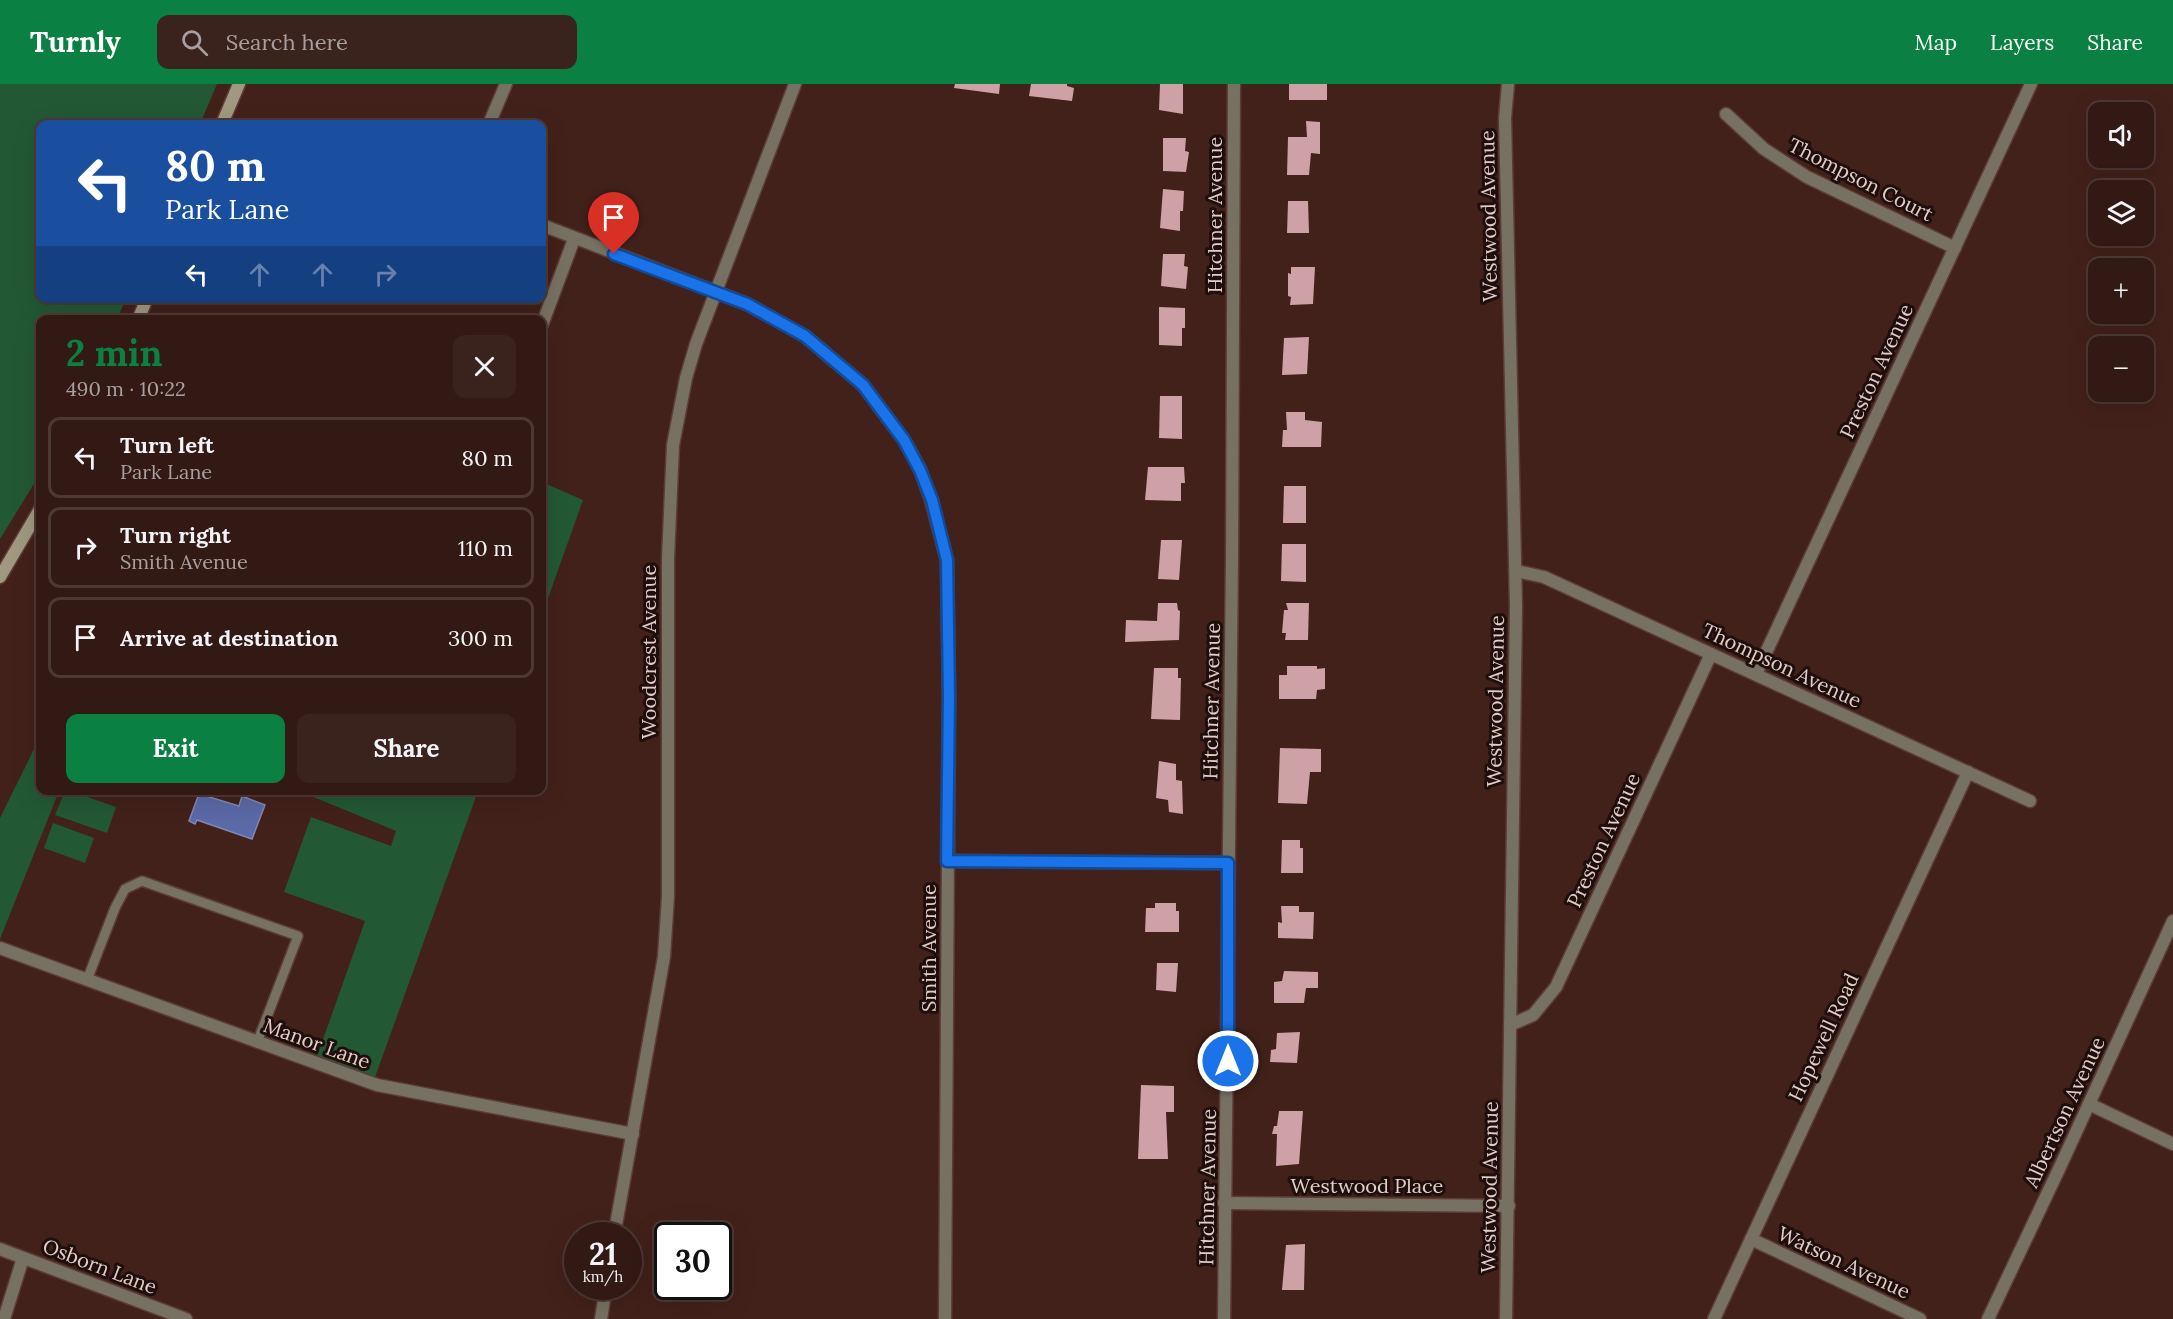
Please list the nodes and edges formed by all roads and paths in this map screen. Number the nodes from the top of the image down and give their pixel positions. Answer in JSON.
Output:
{"nodes":[{"id":1,"x":239,"y":84,"type":"edge"},
{"id":2,"x":506,"y":84,"type":"edge"},
{"id":3,"x":795,"y":84,"type":"edge"},
{"id":4,"x":1234,"y":84,"type":"edge"},
{"id":5,"x":1508,"y":84,"type":"edge"},
{"id":6,"x":2031,"y":84,"type":"edge"},
{"id":7,"x":1726,"y":114,"type":"dead end"},
{"id":8,"x":224,"y":120,"type":"edge"},
{"id":9,"x":491,"y":120,"type":"edge"},
{"id":10,"x":546,"y":227,"type":"edge"},
{"id":11,"x":574,"y":239,"type":"junction"},
{"id":12,"x":1955,"y":248,"type":"junction"},
{"id":13,"x":715,"y":292,"type":"junction"},
{"id":14,"x":546,"y":315,"type":"edge"},
{"id":15,"x":36,"y":516,"type":"edge"},
{"id":16,"x":1516,"y":571,"type":"junction"},
{"id":17,"x":0,"y":577,"type":"edge"},
{"id":18,"x":1712,"y":654,"type":"junction"},
{"id":19,"x":1756,"y":674,"type":"junction"},
{"id":20,"x":1968,"y":772,"type":"junction"},
{"id":21,"x":2030,"y":801,"type":"dead end"},
{"id":22,"x":947,"y":861,"type":"junction"},
{"id":23,"x":1228,"y":863,"type":"junction"},
{"id":24,"x":2173,"y":921,"type":"edge"},
{"id":25,"x":0,"y":948,"type":"edge"},
{"id":26,"x":87,"y":980,"type":"junction"},
{"id":27,"x":1510,"y":1025,"type":"junction"},
{"id":28,"x":257,"y":1043,"type":"junction"},
{"id":29,"x":2089,"y":1104,"type":"junction"},
{"id":30,"x":633,"y":1134,"type":"junction"},
{"id":31,"x":2173,"y":1144,"type":"edge"},
{"id":32,"x":1224,"y":1203,"type":"junction"},
{"id":33,"x":1509,"y":1206,"type":"junction"},
{"id":34,"x":617,"y":1222,"type":"edge"},
{"id":35,"x":1751,"y":1239,"type":"junction"},
{"id":36,"x":0,"y":1249,"type":"edge"},
{"id":37,"x":23,"y":1258,"type":"junction"},
{"id":38,"x":604,"y":1300,"type":"edge"},
{"id":39,"x":4,"y":1319,"type":"edge"},
{"id":40,"x":186,"y":1319,"type":"edge"},
{"id":41,"x":601,"y":1319,"type":"edge"},
{"id":42,"x":945,"y":1319,"type":"edge"},
{"id":43,"x":1224,"y":1319,"type":"edge"},
{"id":44,"x":1506,"y":1319,"type":"edge"},
{"id":45,"x":1714,"y":1319,"type":"edge"},
{"id":46,"x":1920,"y":1319,"type":"edge"},
{"id":47,"x":1988,"y":1319,"type":"edge"}],
"edges":[{"from":1,"to":8,"type":"street"},
{"from":2,"to":9,"type":"street"},
{"from":3,"to":13,"type":"street","name":"Woodcrest Avenue"},
{"from":4,"to":23,"type":"street","name":"Hitchner Avenue"},
{"from":5,"to":16,"type":"street","name":"Westwood Avenue"},
{"from":6,"to":12,"type":"street","name":"Preston Avenue"},
{"from":7,"to":12,"type":"street","name":"Thompson Court"},
{"from":10,"to":11,"type":"street","name":"Smith Avenue"},
{"from":11,"to":13,"type":"street","name":"Smith Avenue"},
{"from":11,"to":14,"type":"street"},
{"from":12,"to":19,"type":"street","name":"Preston Avenue"},
{"from":13,"to":22,"type":"street","name":"Smith Avenue"},
{"from":13,"to":30,"type":"street","name":"Woodcrest Avenue"},
{"from":15,"to":17,"type":"street"},
{"from":16,"to":18,"type":"street","name":"Thompson Avenue"},
{"from":16,"to":27,"type":"street","name":"Westwood Avenue"},
{"from":18,"to":19,"type":"street","name":"Thompson Avenue"},
{"from":18,"to":27,"type":"street","name":"Preston Avenue"},
{"from":19,"to":20,"type":"street","name":"Thompson Avenue"},
{"from":20,"to":21,"type":"street","name":"Thompson Avenue"},
{"from":20,"to":35,"type":"street","name":"Hopewell Road"},
{"from":22,"to":23,"type":"street"},
{"from":22,"to":42,"type":"street","name":"Smith Avenue"},
{"from":23,"to":32,"type":"street","name":"Hitchner Avenue"},
{"from":24,"to":29,"type":"street","name":"Albertson Avenue"},
{"from":25,"to":26,"type":"street","name":"Manor Lane"},
{"from":26,"to":28,"type":"street","name":"Manor Lane"},
{"from":26,"to":28,"type":"lane"},
{"from":27,"to":33,"type":"street","name":"Westwood Avenue"},
{"from":28,"to":30,"type":"street","name":"Manor Lane"},
{"from":29,"to":31,"type":"street"},
{"from":29,"to":47,"type":"street","name":"Albertson Avenue"},
{"from":30,"to":34,"type":"street","name":"Woodcrest Avenue"},
{"from":32,"to":33,"type":"street","name":"Westwood Place"},
{"from":32,"to":43,"type":"street","name":"Hitchner Avenue"},
{"from":33,"to":44,"type":"street","name":"Westwood Avenue"},
{"from":35,"to":45,"type":"street","name":"Hopewell Road"},
{"from":35,"to":46,"type":"street","name":"Watson Avenue"},
{"from":36,"to":37,"type":"street","name":"Osborn Lane"},
{"from":37,"to":39,"type":"street"},
{"from":37,"to":40,"type":"street","name":"Osborn Lane"},
{"from":38,"to":41,"type":"street"}]}
